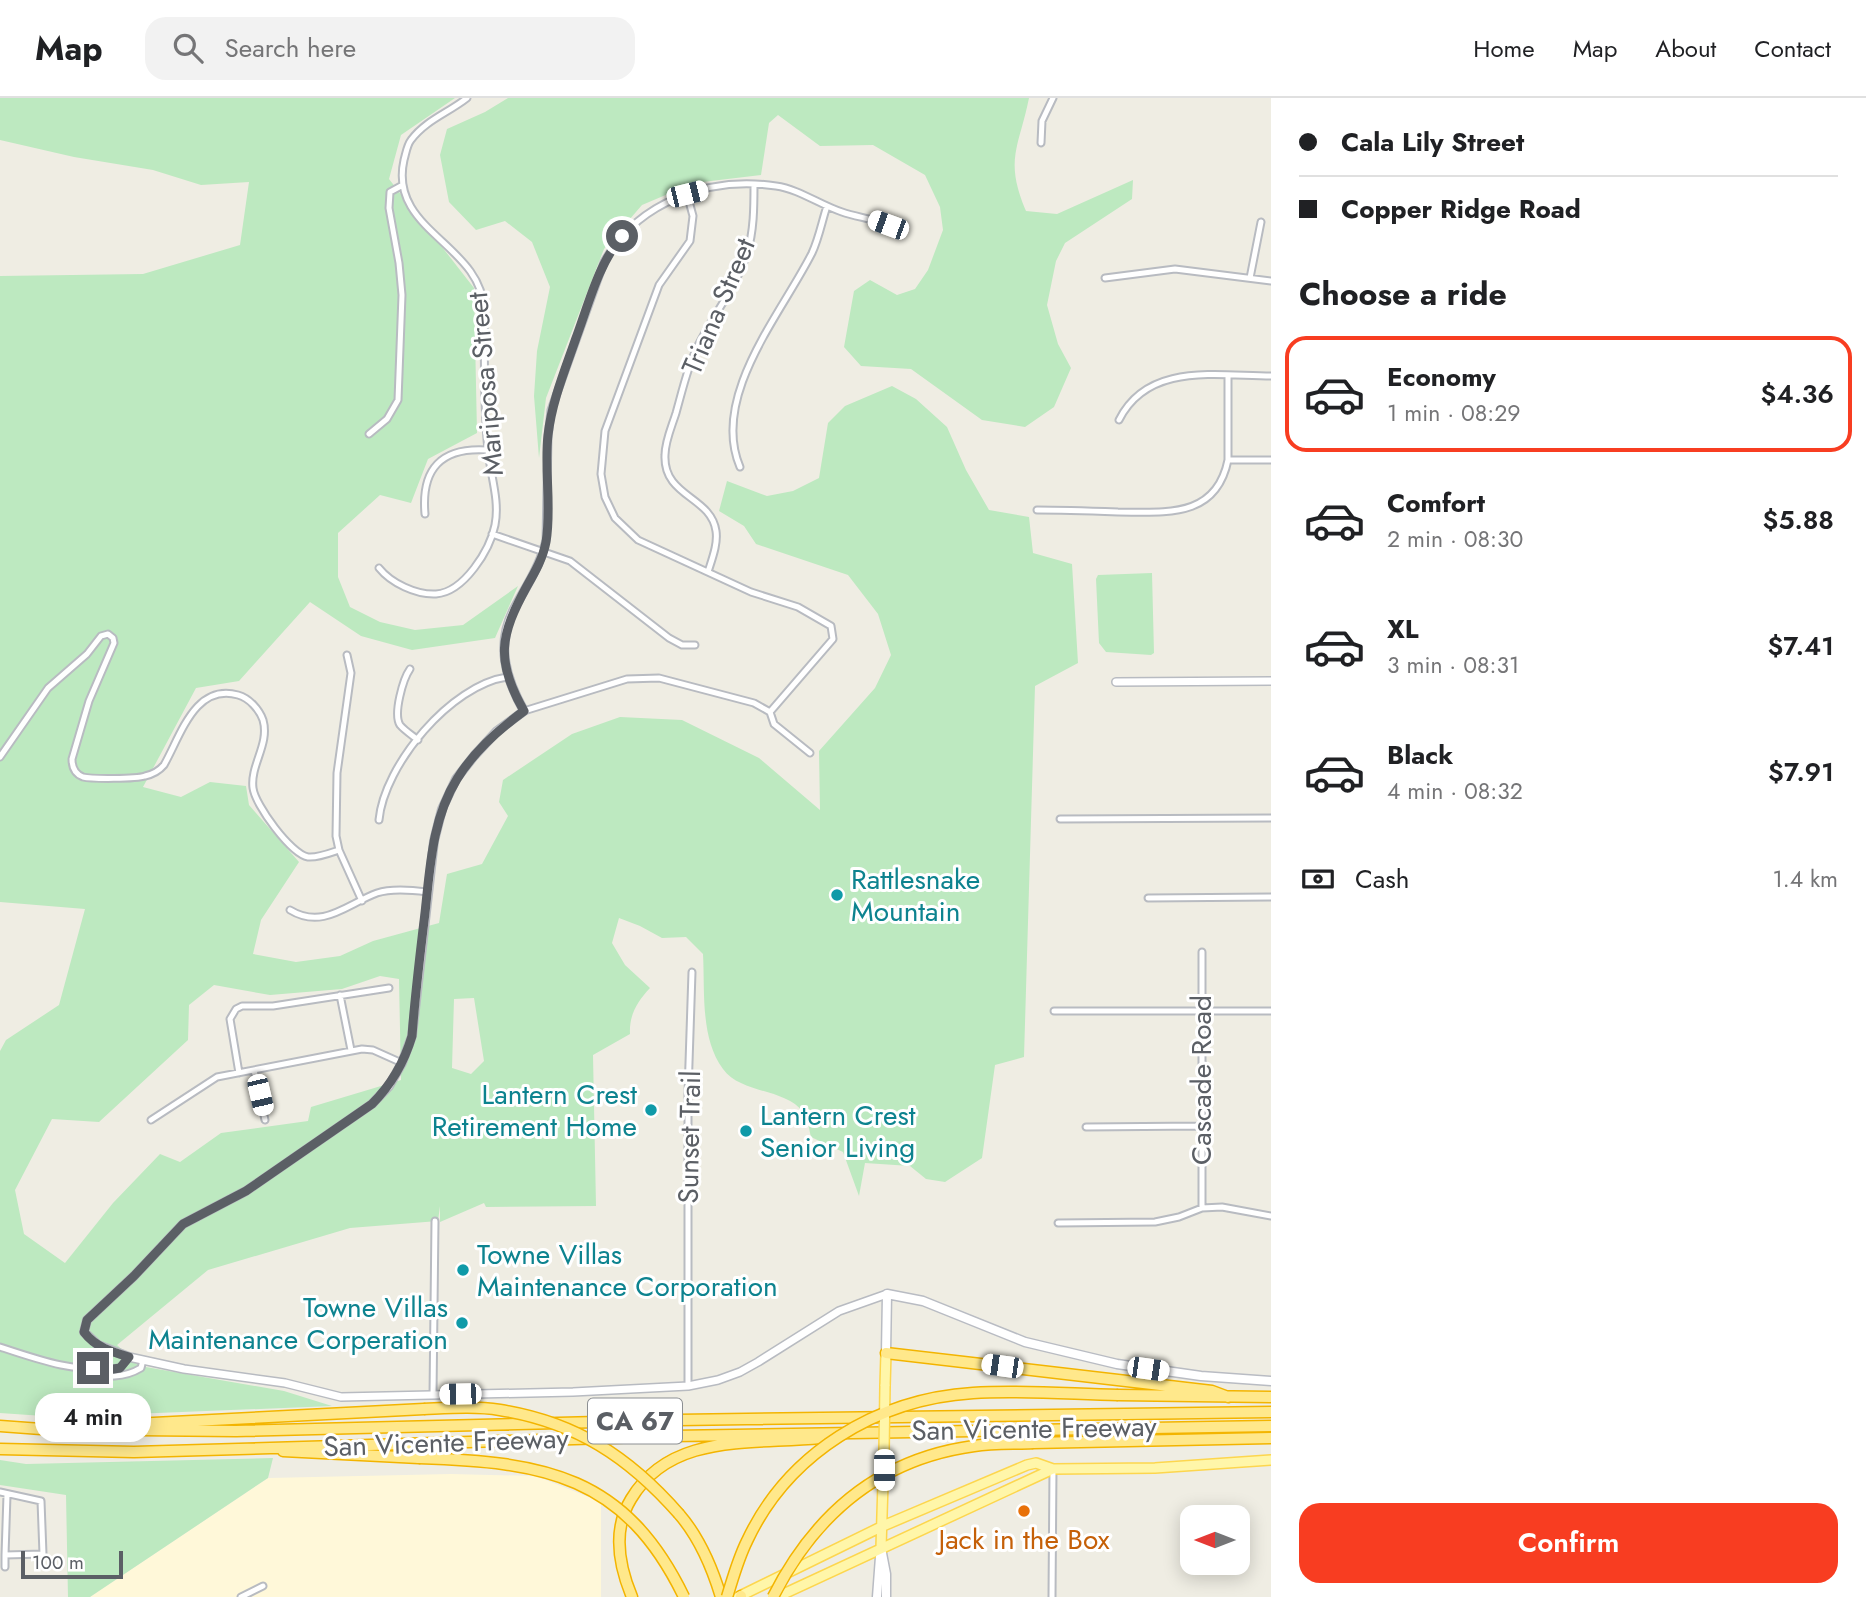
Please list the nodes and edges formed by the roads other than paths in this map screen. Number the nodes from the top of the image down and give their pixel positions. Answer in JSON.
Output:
{"nodes":[{"id":1,"x":467,"y":98,"type":"edge"},
{"id":2,"x":1053,"y":98,"type":"edge"},
{"id":3,"x":1041,"y":143,"type":"dead end"},
{"id":4,"x":754,"y":184,"type":"junction"},
{"id":5,"x":401,"y":186,"type":"junction"},
{"id":6,"x":687,"y":194,"type":"junction"},
{"id":7,"x":827,"y":206,"type":"junction"},
{"id":8,"x":1261,"y":222,"type":"dead end"},
{"id":9,"x":888,"y":225,"type":"dead end"},
{"id":10,"x":1105,"y":278,"type":"dead end"},
{"id":11,"x":1250,"y":278,"type":"junction"},
{"id":12,"x":1271,"y":281,"type":"edge"},
{"id":13,"x":1228,"y":376,"type":"junction"},
{"id":14,"x":1271,"y":376,"type":"edge"},
{"id":15,"x":1119,"y":420,"type":"dead end"},
{"id":16,"x":369,"y":435,"type":"dead end"},
{"id":17,"x":488,"y":450,"type":"junction"},
{"id":18,"x":1228,"y":460,"type":"junction"},
{"id":19,"x":1271,"y":460,"type":"edge"},
{"id":20,"x":740,"y":467,"type":"dead end"},
{"id":21,"x":1037,"y":510,"type":"dead end"},
{"id":22,"x":425,"y":514,"type":"dead end"},
{"id":23,"x":492,"y":534,"type":"junction"},
{"id":24,"x":543,"y":551,"type":"junction"},
{"id":25,"x":379,"y":568,"type":"dead end"},
{"id":26,"x":708,"y":572,"type":"junction"},
{"id":27,"x":695,"y":645,"type":"dead end"},
{"id":28,"x":347,"y":655,"type":"dead end"},
{"id":29,"x":410,"y":669,"type":"dead end"},
{"id":30,"x":507,"y":677,"type":"junction"},
{"id":31,"x":1271,"y":681,"type":"edge"},
{"id":32,"x":1116,"y":682,"type":"dead end"},
{"id":33,"x":524,"y":711,"type":"junction"},
{"id":34,"x":770,"y":712,"type":"junction"},
{"id":35,"x":418,"y":740,"type":"junction"},
{"id":36,"x":810,"y":753,"type":"dead end"},
{"id":37,"x":0,"y":757,"type":"edge"},
{"id":38,"x":1271,"y":818,"type":"edge"},
{"id":39,"x":379,"y":820,"type":"dead end"},
{"id":40,"x":1060,"y":820,"type":"dead end"},
{"id":41,"x":339,"y":850,"type":"junction"},
{"id":42,"x":427,"y":892,"type":"junction"},
{"id":43,"x":1271,"y":897,"type":"edge"},
{"id":44,"x":1148,"y":898,"type":"dead end"},
{"id":45,"x":362,"y":901,"type":"junction"},
{"id":46,"x":290,"y":910,"type":"dead end"},
{"id":47,"x":1202,"y":952,"type":"dead end"},
{"id":48,"x":692,"y":972,"type":"dead end"},
{"id":49,"x":389,"y":988,"type":"dead end"},
{"id":50,"x":340,"y":995,"type":"junction"},
{"id":51,"x":1054,"y":1011,"type":"dead end"},
{"id":52,"x":1202,"y":1011,"type":"junction"},
{"id":53,"x":1271,"y":1011,"type":"edge"},
{"id":54,"x":351,"y":1050,"type":"junction"},
{"id":55,"x":402,"y":1063,"type":"junction"},
{"id":56,"x":254,"y":1070,"type":"junction"},
{"id":57,"x":239,"y":1073,"type":"junction"},
{"id":58,"x":151,"y":1120,"type":"dead end"},
{"id":59,"x":265,"y":1120,"type":"dead end"},
{"id":60,"x":1201,"y":1126,"type":"junction"},
{"id":61,"x":1086,"y":1127,"type":"dead end"},
{"id":62,"x":1202,"y":1208,"type":"junction"},
{"id":63,"x":1271,"y":1216,"type":"edge"},
{"id":64,"x":435,"y":1221,"type":"dead end"},
{"id":65,"x":1058,"y":1223,"type":"dead end"},
{"id":66,"x":887,"y":1294,"type":"junction"},
{"id":67,"x":0,"y":1347,"type":"edge"},
{"id":68,"x":886,"y":1353,"type":"junction"},
{"id":69,"x":129,"y":1357,"type":"junction"},
{"id":70,"x":142,"y":1360,"type":"junction"},
{"id":71,"x":88,"y":1370,"type":"junction"},
{"id":72,"x":1271,"y":1381,"type":"edge"},
{"id":73,"x":688,"y":1386,"type":"junction"},
{"id":74,"x":433,"y":1395,"type":"junction"},
{"id":75,"x":1228,"y":1397,"type":"junction"},
{"id":76,"x":1271,"y":1397,"type":"edge"},
{"id":77,"x":1271,"y":1412,"type":"edge"},
{"id":78,"x":0,"y":1426,"type":"edge"},
{"id":79,"x":1271,"y":1426,"type":"edge"},
{"id":80,"x":41,"y":1429,"type":"junction"},
{"id":81,"x":908,"y":1430,"type":"junction"},
{"id":82,"x":1271,"y":1438,"type":"edge"},
{"id":83,"x":265,"y":1447,"type":"junction"},
{"id":84,"x":0,"y":1449,"type":"edge"},
{"id":85,"x":1271,"y":1460,"type":"edge"},
{"id":86,"x":1053,"y":1469,"type":"junction"},
{"id":87,"x":0,"y":1492,"type":"edge"},
{"id":88,"x":7,"y":1494,"type":"junction"},
{"id":89,"x":883,"y":1526,"type":"junction"},
{"id":90,"x":881,"y":1548,"type":"junction"},
{"id":91,"x":5,"y":1555,"type":"junction"},
{"id":92,"x":5,"y":1567,"type":"dead end"},
{"id":93,"x":262,"y":1586,"type":"dead end"},
{"id":94,"x":241,"y":1597,"type":"edge"},
{"id":95,"x":632,"y":1597,"type":"edge"},
{"id":96,"x":684,"y":1597,"type":"edge"},
{"id":97,"x":720,"y":1597,"type":"edge"},
{"id":98,"x":727,"y":1597,"type":"edge"},
{"id":99,"x":740,"y":1597,"type":"edge"},
{"id":100,"x":775,"y":1597,"type":"edge"},
{"id":101,"x":877,"y":1597,"type":"edge"},
{"id":102,"x":886,"y":1597,"type":"edge"},
{"id":103,"x":1052,"y":1597,"type":"edge"}],
"edges":[{"from":1,"to":5,"type":"street"},
{"from":2,"to":3,"type":"street"},
{"from":4,"to":6,"type":"street"},
{"from":4,"to":7,"type":"street"},
{"from":4,"to":26,"type":"street","name":"Triana Street"},
{"from":5,"to":16,"type":"street"},
{"from":5,"to":17,"type":"street","name":"Mariposa Street"},
{"from":6,"to":24,"type":"street"},
{"from":6,"to":26,"type":"street"},
{"from":7,"to":9,"type":"street"},
{"from":7,"to":20,"type":"street"},
{"from":8,"to":11,"type":"street"},
{"from":10,"to":11,"type":"street"},
{"from":11,"to":12,"type":"street"},
{"from":13,"to":14,"type":"street"},
{"from":13,"to":15,"type":"street"},
{"from":13,"to":18,"type":"street"},
{"from":17,"to":22,"type":"street"},
{"from":17,"to":23,"type":"street","name":"Mariposa Street"},
{"from":18,"to":19,"type":"street"},
{"from":18,"to":21,"type":"street"},
{"from":23,"to":24,"type":"street"},
{"from":23,"to":25,"type":"street","name":"Mariposa Street"},
{"from":24,"to":27,"type":"street"},
{"from":24,"to":30,"type":"street"},
{"from":26,"to":34,"type":"street"},
{"from":28,"to":41,"type":"street"},
{"from":29,"to":35,"type":"street"},
{"from":30,"to":33,"type":"street"},
{"from":30,"to":35,"type":"street"},
{"from":31,"to":32,"type":"street"},
{"from":33,"to":34,"type":"street"},
{"from":33,"to":42,"type":"street"},
{"from":34,"to":36,"type":"street"},
{"from":35,"to":39,"type":"street"},
{"from":37,"to":41,"type":"street"},
{"from":38,"to":40,"type":"street"},
{"from":41,"to":45,"type":"street"},
{"from":42,"to":45,"type":"street"},
{"from":42,"to":55,"type":"street"},
{"from":43,"to":44,"type":"street"},
{"from":45,"to":46,"type":"street"},
{"from":47,"to":52,"type":"street","name":"Cascade Road"},
{"from":48,"to":73,"type":"street","name":"Sunset Trail"},
{"from":49,"to":50,"type":"street"},
{"from":50,"to":54,"type":"street"},
{"from":50,"to":57,"type":"street"},
{"from":51,"to":52,"type":"street"},
{"from":52,"to":53,"type":"street"},
{"from":52,"to":60,"type":"street","name":"Cascade Road"},
{"from":54,"to":55,"type":"street"},
{"from":54,"to":56,"type":"street"},
{"from":55,"to":69,"type":"street"},
{"from":56,"to":57,"type":"street"},
{"from":56,"to":59,"type":"street"},
{"from":57,"to":58,"type":"street"},
{"from":60,"to":61,"type":"street"},
{"from":60,"to":62,"type":"street","name":"Cascade Road"},
{"from":62,"to":63,"type":"street"},
{"from":62,"to":65,"type":"street"},
{"from":64,"to":74,"type":"street"},
{"from":66,"to":68,"type":"main road"},
{"from":66,"to":72,"type":"main road"},
{"from":66,"to":73,"type":"street"},
{"from":67,"to":71,"type":"street"},
{"from":68,"to":75,"type":"highway"},
{"from":68,"to":89,"type":"main road","bridge":true},
{"from":69,"to":70,"type":"street"},
{"from":69,"to":71,"type":"street"},
{"from":70,"to":71,"type":"street"},
{"from":70,"to":74,"type":"street"},
{"from":73,"to":74,"type":"street"},
{"from":75,"to":76,"type":"highway"},
{"from":75,"to":98,"type":"highway","bridge":true},
{"from":77,"to":80,"type":"highway","name":"San Vicente Freeway","number":"CA 67"},
{"from":78,"to":80,"type":"highway","name":"San Vicente Freeway","number":"CA 67"},
{"from":79,"to":81,"type":"highway","name":"San Vicente Freeway","number":"CA 67"},
{"from":80,"to":97,"type":"highway","bridge":true},
{"from":81,"to":83,"type":"highway","name":"San Vicente Freeway","number":"CA 67"},
{"from":81,"to":95,"type":"highway"},
{"from":82,"to":100,"type":"highway","bridge":true},
{"from":83,"to":84,"type":"highway","name":"San Vicente Freeway","number":"CA 67"},
{"from":83,"to":96,"type":"highway","bridge":true},
{"from":85,"to":86,"type":"main road"},
{"from":86,"to":89,"type":"main road"},
{"from":86,"to":90,"type":"main road"},
{"from":86,"to":103,"type":"street"},
{"from":87,"to":88,"type":"street"},
{"from":88,"to":91,"type":"street"},
{"from":88,"to":91,"type":"street"},
{"from":89,"to":90,"type":"main road"},
{"from":89,"to":99,"type":"main road"},
{"from":90,"to":100,"type":"main road"},
{"from":90,"to":101,"type":"main road"},
{"from":90,"to":102,"type":"main road"},
{"from":91,"to":92,"type":"street"},
{"from":93,"to":94,"type":"street"}]}
